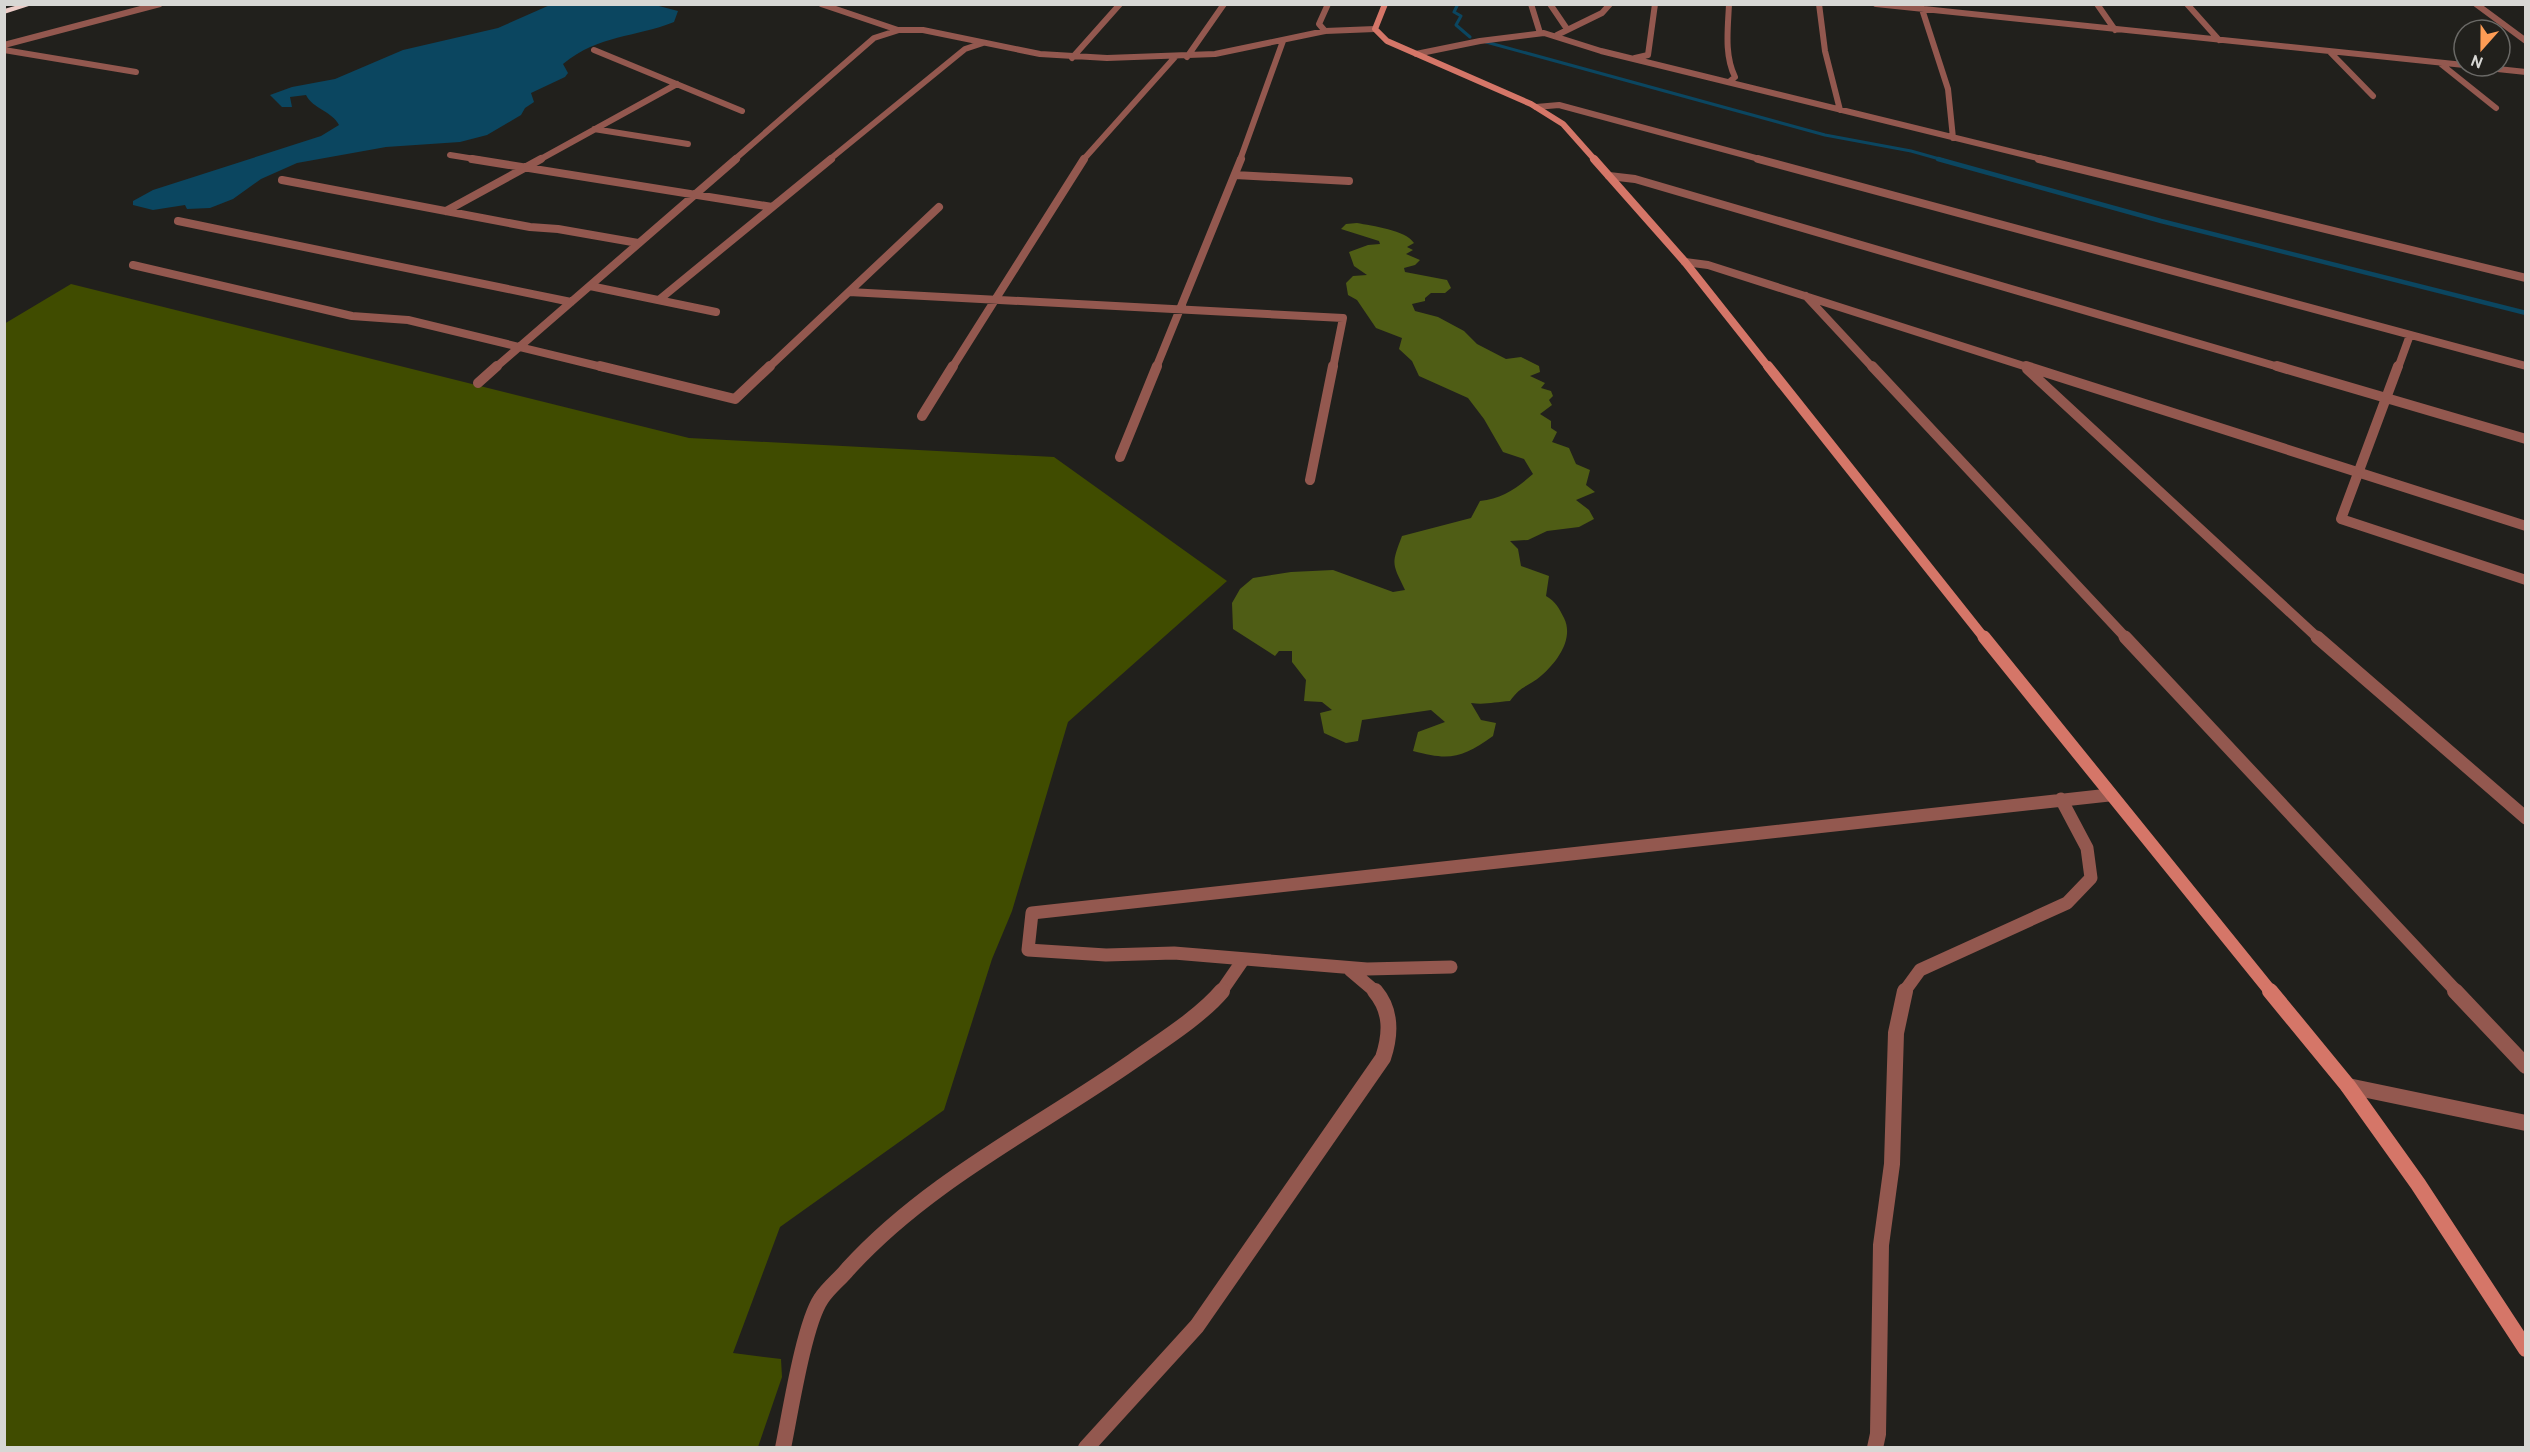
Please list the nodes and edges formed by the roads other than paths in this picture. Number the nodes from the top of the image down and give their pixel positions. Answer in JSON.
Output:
{"nodes":[{"id":1,"x":9,"y":4,"type":"edge"},
{"id":2,"x":32,"y":4,"type":"edge"},
{"id":3,"x":160,"y":4,"type":"edge"},
{"id":4,"x":821,"y":4,"type":"edge"},
{"id":5,"x":1120,"y":4,"type":"edge"},
{"id":6,"x":1224,"y":4,"type":"edge"},
{"id":7,"x":1329,"y":4,"type":"edge"},
{"id":8,"x":1385,"y":4,"type":"edge"},
{"id":9,"x":1531,"y":4,"type":"edge"},
{"id":10,"x":1550,"y":4,"type":"edge"},
{"id":11,"x":1610,"y":4,"type":"edge"},
{"id":12,"x":1655,"y":4,"type":"edge"},
{"id":13,"x":1729,"y":4,"type":"edge"},
{"id":14,"x":1819,"y":4,"type":"edge"},
{"id":15,"x":1876,"y":4,"type":"edge"},
{"id":16,"x":2097,"y":4,"type":"edge"},
{"id":17,"x":2187,"y":4,"type":"edge"},
{"id":18,"x":2476,"y":4,"type":"edge"},
{"id":19,"x":4,"y":6,"type":"edge"},
{"id":20,"x":1922,"y":7,"type":"edge"},
{"id":21,"x":4,"y":12,"type":"edge"},
{"id":22,"x":1375,"y":29,"type":"junction"},
{"id":23,"x":1567,"y":29,"type":"junction"},
{"id":24,"x":899,"y":30,"type":"junction"},
{"id":25,"x":2115,"y":30,"type":"junction"},
{"id":26,"x":1325,"y":31,"type":"junction"},
{"id":27,"x":1539,"y":33,"type":"junction"},
{"id":28,"x":1557,"y":35,"type":"junction"},
{"id":29,"x":2219,"y":40,"type":"junction"},
{"id":30,"x":1283,"y":41,"type":"junction"},
{"id":31,"x":2526,"y":41,"type":"edge"},
{"id":32,"x":984,"y":42,"type":"junction"},
{"id":33,"x":4,"y":45,"type":"edge"},
{"id":34,"x":4,"y":50,"type":"edge"},
{"id":35,"x":594,"y":50,"type":"dead end"},
{"id":36,"x":2330,"y":52,"type":"junction"},
{"id":37,"x":1416,"y":54,"type":"junction"},
{"id":38,"x":1175,"y":57,"type":"junction"},
{"id":39,"x":1187,"y":57,"type":"junction"},
{"id":40,"x":1072,"y":58,"type":"junction"},
{"id":41,"x":1634,"y":58,"type":"junction"},
{"id":42,"x":2440,"y":63,"type":"junction"},
{"id":43,"x":2452,"y":64,"type":"edge"},
{"id":44,"x":136,"y":72,"type":"dead end"},
{"id":45,"x":1729,"y":82,"type":"junction"},
{"id":46,"x":677,"y":84,"type":"junction"},
{"id":47,"x":2373,"y":96,"type":"dead end"},
{"id":48,"x":1536,"y":107,"type":"junction"},
{"id":49,"x":2496,"y":108,"type":"dead end"},
{"id":50,"x":1840,"y":110,"type":"junction"},
{"id":51,"x":742,"y":111,"type":"dead end"},
{"id":52,"x":594,"y":129,"type":"junction"},
{"id":53,"x":1953,"y":138,"type":"junction"},
{"id":54,"x":688,"y":144,"type":"dead end"},
{"id":55,"x":450,"y":155,"type":"dead end"},
{"id":56,"x":526,"y":167,"type":"junction"},
{"id":57,"x":1235,"y":175,"type":"junction"},
{"id":58,"x":1609,"y":176,"type":"junction"},
{"id":59,"x":282,"y":180,"type":"dead end"},
{"id":60,"x":1349,"y":181,"type":"dead end"},
{"id":61,"x":694,"y":194,"type":"junction"},
{"id":62,"x":772,"y":207,"type":"junction"},
{"id":63,"x":939,"y":207,"type":"dead end"},
{"id":64,"x":446,"y":211,"type":"junction"},
{"id":65,"x":178,"y":220,"type":"dead end"},
{"id":66,"x":638,"y":243,"type":"junction"},
{"id":67,"x":1685,"y":262,"type":"junction"},
{"id":68,"x":133,"y":265,"type":"dead end"},
{"id":69,"x":2526,"y":278,"type":"edge"},
{"id":70,"x":590,"y":286,"type":"junction"},
{"id":71,"x":849,"y":292,"type":"junction"},
{"id":72,"x":1806,"y":296,"type":"junction"},
{"id":73,"x":660,"y":299,"type":"junction"},
{"id":74,"x":993,"y":299,"type":"junction"},
{"id":75,"x":571,"y":302,"type":"junction"},
{"id":76,"x":1181,"y":309,"type":"junction"},
{"id":77,"x":716,"y":312,"type":"dead end"},
{"id":78,"x":2410,"y":335,"type":"junction"},
{"id":79,"x":519,"y":347,"type":"junction"},
{"id":80,"x":2022,"y":366,"type":"junction"},
{"id":81,"x":2526,"y":366,"type":"edge"},
{"id":82,"x":478,"y":383,"type":"dead end"},
{"id":83,"x":2386,"y":399,"type":"junction"},
{"id":84,"x":922,"y":416,"type":"dead end"},
{"id":85,"x":2526,"y":439,"type":"edge"},
{"id":86,"x":1120,"y":457,"type":"dead end"},
{"id":87,"x":2358,"y":473,"type":"junction"},
{"id":88,"x":1310,"y":480,"type":"dead end"},
{"id":89,"x":2526,"y":526,"type":"edge"},
{"id":90,"x":2526,"y":580,"type":"edge"},
{"id":91,"x":2109,"y":795,"type":"junction"},
{"id":92,"x":2061,"y":799,"type":"junction"},
{"id":93,"x":2526,"y":818,"type":"edge"},
{"id":94,"x":1243,"y":960,"type":"junction"},
{"id":95,"x":1344,"y":967,"type":"junction"},
{"id":96,"x":1451,"y":967,"type":"dead end"},
{"id":97,"x":2526,"y":1066,"type":"edge"},
{"id":98,"x":2348,"y":1086,"type":"junction"},
{"id":99,"x":2526,"y":1123,"type":"edge"},
{"id":100,"x":2526,"y":1349,"type":"edge"},
{"id":101,"x":783,"y":1448,"type":"edge"},
{"id":102,"x":1086,"y":1448,"type":"edge"},
{"id":103,"x":1875,"y":1448,"type":"edge"}],
"edges":[{"from":1,"to":19,"type":"highway"},
{"from":2,"to":21,"type":"highway"},
{"from":3,"to":33,"type":"street"},
{"from":4,"to":24,"type":"street"},
{"from":5,"to":40,"type":"street"},
{"from":6,"to":39,"type":"street"},
{"from":7,"to":26,"type":"street"},
{"from":8,"to":22,"type":"main road"},
{"from":9,"to":27,"type":"street"},
{"from":10,"to":23,"type":"street"},
{"from":11,"to":23,"type":"street"},
{"from":12,"to":41,"type":"street"},
{"from":13,"to":45,"type":"street"},
{"from":14,"to":50,"type":"street"},
{"from":15,"to":20,"type":"street"},
{"from":16,"to":25,"type":"street"},
{"from":17,"to":29,"type":"street"},
{"from":18,"to":31,"type":"street"},
{"from":20,"to":25,"type":"street"},
{"from":20,"to":53,"type":"street"},
{"from":22,"to":26,"type":"street"},
{"from":22,"to":37,"type":"main road"},
{"from":23,"to":28,"type":"street"},
{"from":24,"to":32,"type":"street"},
{"from":24,"to":61,"type":"street"},
{"from":25,"to":29,"type":"street"},
{"from":26,"to":30,"type":"street"},
{"from":27,"to":28,"type":"street"},
{"from":27,"to":37,"type":"street"},
{"from":28,"to":41,"type":"street"},
{"from":29,"to":36,"type":"street"},
{"from":30,"to":39,"type":"street"},
{"from":30,"to":57,"type":"street"},
{"from":32,"to":40,"type":"street"},
{"from":32,"to":62,"type":"street"},
{"from":34,"to":44,"type":"street"},
{"from":35,"to":46,"type":"street"},
{"from":36,"to":42,"type":"street"},
{"from":36,"to":47,"type":"street"},
{"from":37,"to":48,"type":"main road"},
{"from":38,"to":39,"type":"street"},
{"from":38,"to":40,"type":"street"},
{"from":38,"to":74,"type":"street"},
{"from":41,"to":45,"type":"street"},
{"from":42,"to":43,"type":"street"},
{"from":42,"to":49,"type":"street"},
{"from":45,"to":50,"type":"street"},
{"from":46,"to":51,"type":"street"},
{"from":46,"to":52,"type":"street"},
{"from":48,"to":58,"type":"main road"},
{"from":48,"to":78,"type":"street"},
{"from":50,"to":53,"type":"street"},
{"from":52,"to":54,"type":"street"},
{"from":52,"to":56,"type":"street"},
{"from":53,"to":69,"type":"street"},
{"from":55,"to":56,"type":"street"},
{"from":56,"to":61,"type":"street"},
{"from":56,"to":64,"type":"street"},
{"from":57,"to":60,"type":"street"},
{"from":57,"to":76,"type":"street"},
{"from":58,"to":67,"type":"main road"},
{"from":58,"to":83,"type":"street"},
{"from":59,"to":64,"type":"street"},
{"from":61,"to":62,"type":"street"},
{"from":61,"to":66,"type":"street"},
{"from":62,"to":73,"type":"street"},
{"from":63,"to":71,"type":"street"},
{"from":64,"to":66,"type":"street"},
{"from":65,"to":75,"type":"street"},
{"from":66,"to":70,"type":"street"},
{"from":67,"to":72,"type":"street"},
{"from":67,"to":91,"type":"main road"},
{"from":68,"to":79,"type":"street"},
{"from":70,"to":73,"type":"street"},
{"from":70,"to":75,"type":"street"},
{"from":71,"to":74,"type":"street"},
{"from":71,"to":79,"type":"street"},
{"from":72,"to":80,"type":"street"},
{"from":72,"to":97,"type":"street"},
{"from":73,"to":77,"type":"street"},
{"from":74,"to":76,"type":"street"},
{"from":74,"to":84,"type":"street"},
{"from":75,"to":79,"type":"street"},
{"from":76,"to":86,"type":"street"},
{"from":76,"to":88,"type":"street"},
{"from":78,"to":81,"type":"street"},
{"from":78,"to":83,"type":"street"},
{"from":79,"to":82,"type":"street"},
{"from":80,"to":87,"type":"street"},
{"from":80,"to":93,"type":"street"},
{"from":83,"to":85,"type":"street"},
{"from":83,"to":87,"type":"street"},
{"from":87,"to":89,"type":"street"},
{"from":87,"to":90,"type":"street"},
{"from":91,"to":92,"type":"street"},
{"from":91,"to":98,"type":"main road"},
{"from":92,"to":94,"type":"street"},
{"from":92,"to":103,"type":"street"},
{"from":94,"to":95,"type":"street"},
{"from":94,"to":101,"type":"street"},
{"from":95,"to":96,"type":"street"},
{"from":95,"to":102,"type":"street"},
{"from":98,"to":99,"type":"street"},
{"from":98,"to":100,"type":"main road"}]}
